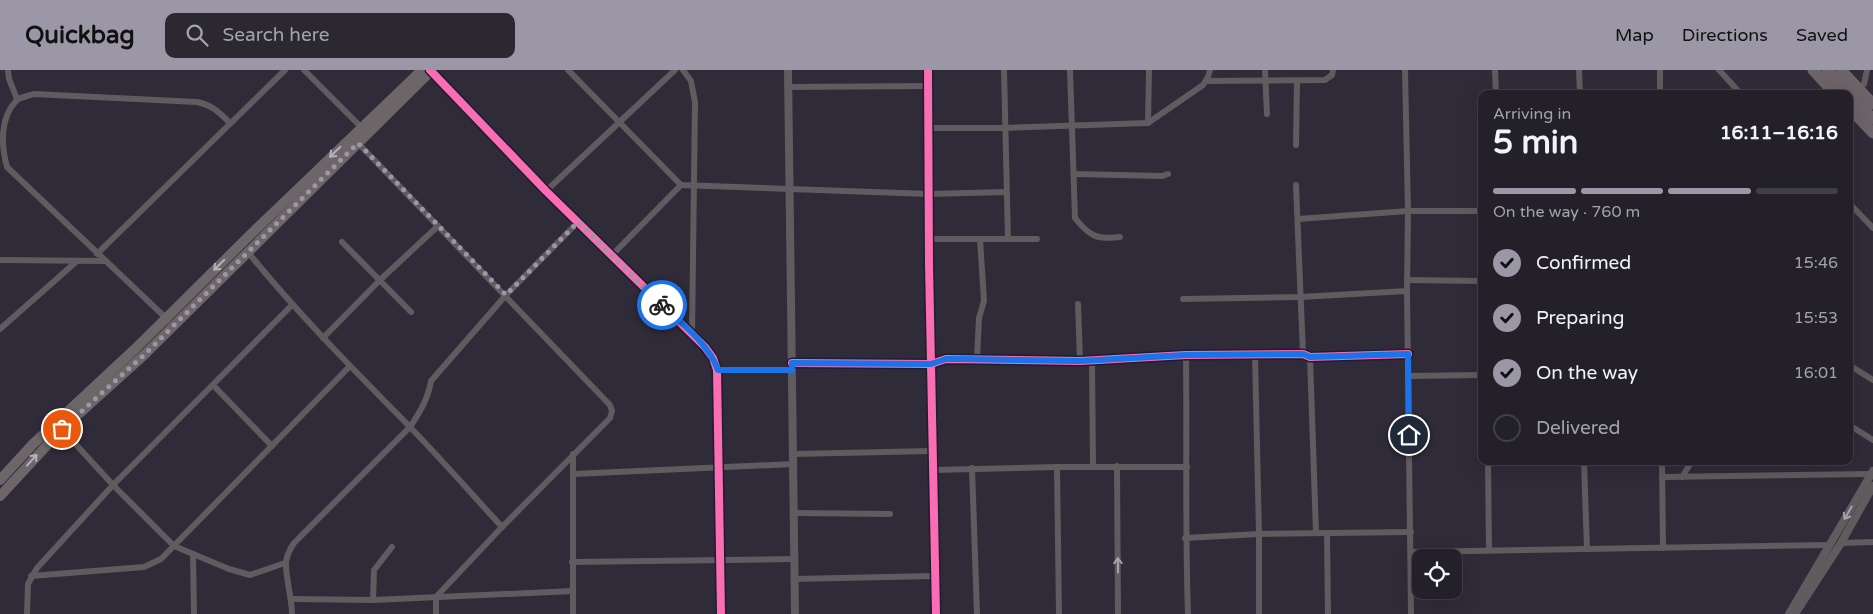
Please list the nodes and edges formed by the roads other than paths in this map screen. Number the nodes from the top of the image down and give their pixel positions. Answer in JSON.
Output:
{"nodes":[{"id":1,"x":8,"y":70,"type":"edge"},
{"id":2,"x":285,"y":70,"type":"edge"},
{"id":3,"x":304,"y":70,"type":"edge"},
{"id":4,"x":422,"y":70,"type":"edge"},
{"id":5,"x":431,"y":70,"type":"edge"},
{"id":6,"x":568,"y":70,"type":"edge"},
{"id":7,"x":675,"y":70,"type":"edge"},
{"id":8,"x":683,"y":70,"type":"edge"},
{"id":9,"x":788,"y":70,"type":"edge"},
{"id":10,"x":928,"y":70,"type":"edge"},
{"id":11,"x":1004,"y":70,"type":"edge"},
{"id":12,"x":1070,"y":70,"type":"edge"},
{"id":13,"x":1149,"y":70,"type":"edge"},
{"id":14,"x":1210,"y":70,"type":"edge"},
{"id":15,"x":1265,"y":70,"type":"edge"},
{"id":16,"x":1333,"y":70,"type":"edge"},
{"id":17,"x":1405,"y":70,"type":"edge"},
{"id":18,"x":1496,"y":70,"type":"edge"},
{"id":19,"x":1579,"y":70,"type":"edge"},
{"id":20,"x":1660,"y":70,"type":"edge"},
{"id":21,"x":1719,"y":70,"type":"edge"},
{"id":22,"x":1813,"y":70,"type":"edge"},
{"id":23,"x":1827,"y":70,"type":"edge"},
{"id":24,"x":1841,"y":70,"type":"edge"},
{"id":25,"x":1851,"y":70,"type":"edge"},
{"id":26,"x":1867,"y":70,"type":"edge"},
{"id":27,"x":1206,"y":81,"type":"junction"},
{"id":28,"x":1297,"y":81,"type":"junction"},
{"id":29,"x":1266,"y":82,"type":"junction"},
{"id":30,"x":1864,"y":84,"type":"junction"},
{"id":31,"x":928,"y":86,"type":"junction"},
{"id":32,"x":788,"y":87,"type":"junction"},
{"id":33,"x":1496,"y":90,"type":"edge"},
{"id":34,"x":1580,"y":90,"type":"edge"},
{"id":35,"x":1660,"y":90,"type":"edge"},
{"id":36,"x":1737,"y":90,"type":"edge"},
{"id":37,"x":1831,"y":90,"type":"edge"},
{"id":38,"x":1846,"y":90,"type":"edge"},
{"id":39,"x":1873,"y":94,"type":"edge"},
{"id":40,"x":1853,"y":98,"type":"edge"},
{"id":41,"x":17,"y":99,"type":"junction"},
{"id":42,"x":1873,"y":104,"type":"edge"},
{"id":43,"x":1853,"y":112,"type":"edge"},
{"id":44,"x":1267,"y":114,"type":"dead end"},
{"id":45,"x":1873,"y":119,"type":"edge"},
{"id":46,"x":230,"y":123,"type":"junction"},
{"id":47,"x":1148,"y":123,"type":"junction"},
{"id":48,"x":620,"y":124,"type":"junction"},
{"id":49,"x":1072,"y":126,"type":"junction"},
{"id":50,"x":929,"y":128,"type":"junction"},
{"id":51,"x":1005,"y":128,"type":"junction"},
{"id":52,"x":364,"y":130,"type":"junction"},
{"id":53,"x":1873,"y":133,"type":"edge"},
{"id":54,"x":355,"y":140,"type":"junction"},
{"id":55,"x":1296,"y":145,"type":"dead end"},
{"id":56,"x":1075,"y":174,"type":"junction"},
{"id":57,"x":1168,"y":174,"type":"dead end"},
{"id":58,"x":681,"y":185,"type":"junction"},
{"id":59,"x":1296,"y":185,"type":"dead end"},
{"id":60,"x":695,"y":186,"type":"junction"},
{"id":61,"x":790,"y":189,"type":"junction"},
{"id":62,"x":546,"y":191,"type":"junction"},
{"id":63,"x":1006,"y":192,"type":"junction"},
{"id":64,"x":930,"y":194,"type":"junction"},
{"id":65,"x":1853,"y":207,"type":"edge"},
{"id":66,"x":1408,"y":211,"type":"junction"},
{"id":67,"x":1478,"y":211,"type":"edge"},
{"id":68,"x":1298,"y":219,"type":"junction"},
{"id":69,"x":578,"y":222,"type":"junction"},
{"id":70,"x":438,"y":226,"type":"junction"},
{"id":71,"x":1873,"y":228,"type":"edge"},
{"id":72,"x":1120,"y":238,"type":"dead end"},
{"id":73,"x":928,"y":239,"type":"junction"},
{"id":74,"x":980,"y":239,"type":"junction"},
{"id":75,"x":1008,"y":239,"type":"junction"},
{"id":76,"x":1037,"y":239,"type":"dead end"},
{"id":77,"x":342,"y":242,"type":"dead end"},
{"id":78,"x":244,"y":247,"type":"junction"},
{"id":79,"x":97,"y":254,"type":"junction"},
{"id":80,"x":612,"y":255,"type":"junction"},
{"id":81,"x":0,"y":260,"type":"edge"},
{"id":82,"x":77,"y":261,"type":"junction"},
{"id":83,"x":105,"y":261,"type":"junction"},
{"id":84,"x":380,"y":280,"type":"junction"},
{"id":85,"x":1407,"y":280,"type":"junction"},
{"id":86,"x":1478,"y":281,"type":"edge"},
{"id":87,"x":1407,"y":291,"type":"junction"},
{"id":88,"x":506,"y":295,"type":"junction"},
{"id":89,"x":1300,"y":297,"type":"junction"},
{"id":90,"x":1183,"y":299,"type":"dead end"},
{"id":91,"x":1078,"y":304,"type":"dead end"},
{"id":92,"x":292,"y":306,"type":"junction"},
{"id":93,"x":411,"y":312,"type":"dead end"},
{"id":94,"x":170,"y":322,"type":"junction"},
{"id":95,"x":0,"y":329,"type":"edge"},
{"id":96,"x":692,"y":335,"type":"junction"},
{"id":97,"x":323,"y":338,"type":"junction"},
{"id":98,"x":1303,"y":354,"type":"junction"},
{"id":99,"x":1408,"y":354,"type":"junction"},
{"id":100,"x":1186,"y":355,"type":"junction"},
{"id":101,"x":1255,"y":355,"type":"junction"},
{"id":102,"x":1310,"y":357,"type":"junction"},
{"id":103,"x":977,"y":359,"type":"junction"},
{"id":104,"x":1092,"y":360,"type":"junction"},
{"id":105,"x":1080,"y":361,"type":"junction"},
{"id":106,"x":931,"y":364,"type":"junction"},
{"id":107,"x":349,"y":367,"type":"junction"},
{"id":108,"x":792,"y":367,"type":"junction"},
{"id":109,"x":1853,"y":368,"type":"edge"},
{"id":110,"x":718,"y":370,"type":"junction"},
{"id":111,"x":1478,"y":375,"type":"edge"},
{"id":112,"x":1408,"y":376,"type":"junction"},
{"id":113,"x":1873,"y":380,"type":"edge"},
{"id":114,"x":213,"y":385,"type":"junction"},
{"id":115,"x":59,"y":426,"type":"junction"},
{"id":116,"x":410,"y":427,"type":"junction"},
{"id":117,"x":1853,"y":428,"type":"edge"},
{"id":118,"x":1873,"y":440,"type":"edge"},
{"id":119,"x":272,"y":446,"type":"junction"},
{"id":120,"x":932,"y":451,"type":"junction"},
{"id":121,"x":574,"y":454,"type":"junction"},
{"id":122,"x":793,"y":454,"type":"junction"},
{"id":123,"x":793,"y":464,"type":"junction"},
{"id":124,"x":1488,"y":465,"type":"edge"},
{"id":125,"x":1584,"y":465,"type":"edge"},
{"id":126,"x":1662,"y":465,"type":"edge"},
{"id":127,"x":1690,"y":465,"type":"edge"},
{"id":128,"x":1057,"y":466,"type":"junction"},
{"id":129,"x":1117,"y":466,"type":"junction"},
{"id":130,"x":719,"y":467,"type":"junction"},
{"id":131,"x":1093,"y":467,"type":"junction"},
{"id":132,"x":1187,"y":467,"type":"junction"},
{"id":133,"x":972,"y":468,"type":"junction"},
{"id":134,"x":933,"y":470,"type":"junction"},
{"id":135,"x":1872,"y":473,"type":"edge"},
{"id":136,"x":573,"y":474,"type":"junction"},
{"id":137,"x":1662,"y":477,"type":"junction"},
{"id":138,"x":1682,"y":477,"type":"junction"},
{"id":139,"x":0,"y":480,"type":"edge"},
{"id":140,"x":112,"y":485,"type":"junction"},
{"id":141,"x":1873,"y":486,"type":"edge"},
{"id":142,"x":0,"y":496,"type":"edge"},
{"id":143,"x":794,"y":513,"type":"junction"},
{"id":144,"x":890,"y":514,"type":"dead end"},
{"id":145,"x":502,"y":527,"type":"junction"},
{"id":146,"x":1411,"y":532,"type":"junction"},
{"id":147,"x":1316,"y":533,"type":"junction"},
{"id":148,"x":1327,"y":533,"type":"junction"},
{"id":149,"x":1259,"y":534,"type":"junction"},
{"id":150,"x":1185,"y":538,"type":"junction"},
{"id":151,"x":1873,"y":542,"type":"edge"},
{"id":152,"x":1841,"y":543,"type":"junction"},
{"id":153,"x":1830,"y":545,"type":"junction"},
{"id":154,"x":174,"y":546,"type":"junction"},
{"id":155,"x":392,"y":547,"type":"dead end"},
{"id":156,"x":1663,"y":548,"type":"junction"},
{"id":157,"x":1587,"y":549,"type":"junction"},
{"id":158,"x":1489,"y":550,"type":"junction"},
{"id":159,"x":1411,"y":552,"type":"junction"},
{"id":160,"x":193,"y":554,"type":"junction"},
{"id":161,"x":794,"y":559,"type":"junction"},
{"id":162,"x":720,"y":560,"type":"junction"},
{"id":163,"x":572,"y":562,"type":"junction"},
{"id":164,"x":286,"y":563,"type":"junction"},
{"id":165,"x":31,"y":576,"type":"junction"},
{"id":166,"x":935,"y":576,"type":"junction"},
{"id":167,"x":794,"y":579,"type":"junction"},
{"id":168,"x":573,"y":592,"type":"junction"},
{"id":169,"x":436,"y":597,"type":"junction"},
{"id":170,"x":292,"y":599,"type":"junction"},
{"id":171,"x":373,"y":600,"type":"junction"},
{"id":172,"x":27,"y":614,"type":"edge"},
{"id":173,"x":194,"y":614,"type":"edge"},
{"id":174,"x":292,"y":614,"type":"edge"},
{"id":175,"x":436,"y":614,"type":"edge"},
{"id":176,"x":573,"y":614,"type":"edge"},
{"id":177,"x":721,"y":614,"type":"edge"},
{"id":178,"x":795,"y":614,"type":"edge"},
{"id":179,"x":936,"y":614,"type":"edge"},
{"id":180,"x":977,"y":614,"type":"edge"},
{"id":181,"x":1059,"y":614,"type":"edge"},
{"id":182,"x":1118,"y":614,"type":"edge"},
{"id":183,"x":1188,"y":614,"type":"edge"},
{"id":184,"x":1258,"y":614,"type":"edge"},
{"id":185,"x":1328,"y":614,"type":"edge"},
{"id":186,"x":1411,"y":614,"type":"edge"},
{"id":187,"x":1788,"y":614,"type":"edge"},
{"id":188,"x":1796,"y":614,"type":"edge"}],
"edges":[{"from":1,"to":41,"type":"street"},
{"from":2,"to":46,"type":"street"},
{"from":3,"to":52,"type":"street"},
{"from":4,"to":52,"type":"main road"},
{"from":5,"to":52,"type":"main road"},
{"from":5,"to":62,"type":"street"},
{"from":6,"to":48,"type":"street"},
{"from":7,"to":48,"type":"street"},
{"from":8,"to":60,"type":"street"},
{"from":9,"to":32,"type":"street"},
{"from":10,"to":31,"type":"street"},
{"from":11,"to":51,"type":"street"},
{"from":12,"to":49,"type":"street"},
{"from":13,"to":47,"type":"street"},
{"from":14,"to":27,"type":"street"},
{"from":15,"to":29,"type":"street"},
{"from":16,"to":28,"type":"street"},
{"from":17,"to":66,"type":"street"},
{"from":18,"to":33,"type":"street"},
{"from":19,"to":34,"type":"street"},
{"from":20,"to":35,"type":"street"},
{"from":21,"to":36,"type":"street"},
{"from":22,"to":37,"type":"highway"},
{"from":23,"to":38,"type":"highway"},
{"from":24,"to":42,"type":"highway"},
{"from":25,"to":30,"type":"highway"},
{"from":26,"to":30,"type":"street"},
{"from":27,"to":29,"type":"street"},
{"from":27,"to":47,"type":"street"},
{"from":28,"to":29,"type":"street"},
{"from":28,"to":55,"type":"street"},
{"from":29,"to":44,"type":"street"},
{"from":30,"to":39,"type":"highway"},
{"from":31,"to":32,"type":"street"},
{"from":31,"to":50,"type":"street"},
{"from":32,"to":61,"type":"street"},
{"from":40,"to":45,"type":"highway"},
{"from":41,"to":46,"type":"street"},
{"from":41,"to":79,"type":"street"},
{"from":43,"to":53,"type":"highway"},
{"from":46,"to":79,"type":"street"},
{"from":47,"to":49,"type":"street"},
{"from":48,"to":58,"type":"street"},
{"from":48,"to":62,"type":"street"},
{"from":49,"to":51,"type":"street"},
{"from":49,"to":56,"type":"street"},
{"from":50,"to":51,"type":"street"},
{"from":50,"to":64,"type":"street"},
{"from":51,"to":63,"type":"street"},
{"from":52,"to":54,"type":"main road"},
{"from":54,"to":70,"type":"street"},
{"from":54,"to":78,"type":"main road"},
{"from":56,"to":57,"type":"street"},
{"from":56,"to":72,"type":"street"},
{"from":58,"to":60,"type":"street"},
{"from":58,"to":80,"type":"street"},
{"from":59,"to":68,"type":"street"},
{"from":60,"to":61,"type":"street"},
{"from":60,"to":96,"type":"street"},
{"from":61,"to":64,"type":"street"},
{"from":61,"to":108,"type":"street"},
{"from":62,"to":69,"type":"street"},
{"from":63,"to":64,"type":"street"},
{"from":63,"to":75,"type":"street"},
{"from":64,"to":73,"type":"street"},
{"from":65,"to":71,"type":"street"},
{"from":66,"to":67,"type":"street"},
{"from":66,"to":68,"type":"street"},
{"from":66,"to":85,"type":"street"},
{"from":68,"to":89,"type":"street"},
{"from":69,"to":80,"type":"street"},
{"from":69,"to":88,"type":"street"},
{"from":70,"to":84,"type":"street"},
{"from":70,"to":88,"type":"street"},
{"from":73,"to":74,"type":"street"},
{"from":73,"to":106,"type":"street"},
{"from":74,"to":75,"type":"street"},
{"from":74,"to":103,"type":"street"},
{"from":75,"to":76,"type":"street"},
{"from":77,"to":84,"type":"street"},
{"from":78,"to":92,"type":"street"},
{"from":78,"to":94,"type":"main road"},
{"from":79,"to":83,"type":"street"},
{"from":80,"to":96,"type":"street"},
{"from":81,"to":82,"type":"street"},
{"from":82,"to":83,"type":"street"},
{"from":82,"to":95,"type":"street"},
{"from":83,"to":94,"type":"street"},
{"from":84,"to":93,"type":"street"},
{"from":84,"to":97,"type":"street"},
{"from":85,"to":86,"type":"street"},
{"from":85,"to":87,"type":"street"},
{"from":87,"to":89,"type":"street"},
{"from":87,"to":99,"type":"street"},
{"from":88,"to":116,"type":"street"},
{"from":88,"to":121,"type":"street"},
{"from":89,"to":90,"type":"street"},
{"from":89,"to":98,"type":"street"},
{"from":91,"to":105,"type":"street"},
{"from":92,"to":97,"type":"street"},
{"from":92,"to":114,"type":"street"},
{"from":94,"to":115,"type":"main road"},
{"from":96,"to":110,"type":"street"},
{"from":97,"to":107,"type":"street"},
{"from":98,"to":101,"type":"street"},
{"from":98,"to":102,"type":"street"},
{"from":99,"to":102,"type":"street"},
{"from":99,"to":112,"type":"street"},
{"from":100,"to":101,"type":"street"},
{"from":100,"to":104,"type":"street"},
{"from":100,"to":132,"type":"street"},
{"from":101,"to":149,"type":"street"},
{"from":102,"to":147,"type":"street"},
{"from":103,"to":105,"type":"street"},
{"from":103,"to":106,"type":"street"},
{"from":104,"to":105,"type":"street"},
{"from":104,"to":131,"type":"street"},
{"from":106,"to":108,"type":"street"},
{"from":106,"to":120,"type":"street"},
{"from":107,"to":116,"type":"street"},
{"from":107,"to":119,"type":"street"},
{"from":108,"to":110,"type":"street"},
{"from":108,"to":122,"type":"street"},
{"from":109,"to":113,"type":"street"},
{"from":110,"to":130,"type":"street"},
{"from":111,"to":112,"type":"street"},
{"from":112,"to":146,"type":"street"},
{"from":114,"to":119,"type":"street"},
{"from":114,"to":140,"type":"street"},
{"from":115,"to":139,"type":"main road"},
{"from":115,"to":140,"type":"street"},
{"from":142,"to":115,"type":"main road","one_way":true},
{"from":116,"to":145,"type":"street"},
{"from":116,"to":164,"type":"street"},
{"from":117,"to":118,"type":"street"},
{"from":119,"to":154,"type":"street"},
{"from":120,"to":122,"type":"street"},
{"from":120,"to":134,"type":"street"},
{"from":121,"to":136,"type":"street"},
{"from":121,"to":145,"type":"street"},
{"from":122,"to":123,"type":"street"},
{"from":123,"to":130,"type":"street"},
{"from":123,"to":143,"type":"street"},
{"from":124,"to":158,"type":"street"},
{"from":125,"to":157,"type":"street"},
{"from":126,"to":137,"type":"street"},
{"from":127,"to":138,"type":"street"},
{"from":128,"to":131,"type":"street"},
{"from":128,"to":133,"type":"street"},
{"from":128,"to":181,"type":"street"},
{"from":129,"to":131,"type":"street"},
{"from":129,"to":132,"type":"street"},
{"from":182,"to":129,"type":"street","one_way":true},
{"from":130,"to":136,"type":"street"},
{"from":130,"to":162,"type":"street"},
{"from":132,"to":150,"type":"street"},
{"from":133,"to":134,"type":"street"},
{"from":133,"to":180,"type":"street"},
{"from":134,"to":166,"type":"street"},
{"from":135,"to":138,"type":"street"},
{"from":135,"to":153,"type":"street","one_way":true},
{"from":136,"to":163,"type":"street"},
{"from":137,"to":138,"type":"street"},
{"from":137,"to":156,"type":"street"},
{"from":140,"to":154,"type":"street"},
{"from":140,"to":165,"type":"street"},
{"from":141,"to":152,"type":"street"},
{"from":143,"to":144,"type":"street"},
{"from":143,"to":161,"type":"street"},
{"from":145,"to":169,"type":"street"},
{"from":146,"to":148,"type":"street"},
{"from":146,"to":159,"type":"street"},
{"from":147,"to":148,"type":"street"},
{"from":147,"to":149,"type":"street"},
{"from":148,"to":185,"type":"street"},
{"from":149,"to":150,"type":"street"},
{"from":149,"to":184,"type":"street"},
{"from":150,"to":183,"type":"street"},
{"from":151,"to":152,"type":"street"},
{"from":152,"to":188,"type":"street"},
{"from":153,"to":156,"type":"street"},
{"from":153,"to":187,"type":"street"},
{"from":154,"to":160,"type":"street"},
{"from":154,"to":165,"type":"street"},
{"from":155,"to":171,"type":"street"},
{"from":156,"to":157,"type":"street"},
{"from":157,"to":158,"type":"street"},
{"from":158,"to":159,"type":"street"},
{"from":159,"to":186,"type":"street"},
{"from":160,"to":164,"type":"street"},
{"from":160,"to":173,"type":"street"},
{"from":161,"to":162,"type":"street"},
{"from":161,"to":167,"type":"street"},
{"from":162,"to":163,"type":"street"},
{"from":162,"to":177,"type":"street"},
{"from":163,"to":168,"type":"street"},
{"from":164,"to":170,"type":"street"},
{"from":165,"to":172,"type":"street"},
{"from":166,"to":167,"type":"street"},
{"from":166,"to":179,"type":"street"},
{"from":167,"to":178,"type":"street"},
{"from":168,"to":169,"type":"street"},
{"from":168,"to":176,"type":"street"},
{"from":169,"to":171,"type":"street"},
{"from":169,"to":175,"type":"street"},
{"from":170,"to":171,"type":"street"},
{"from":170,"to":174,"type":"street"}]}
